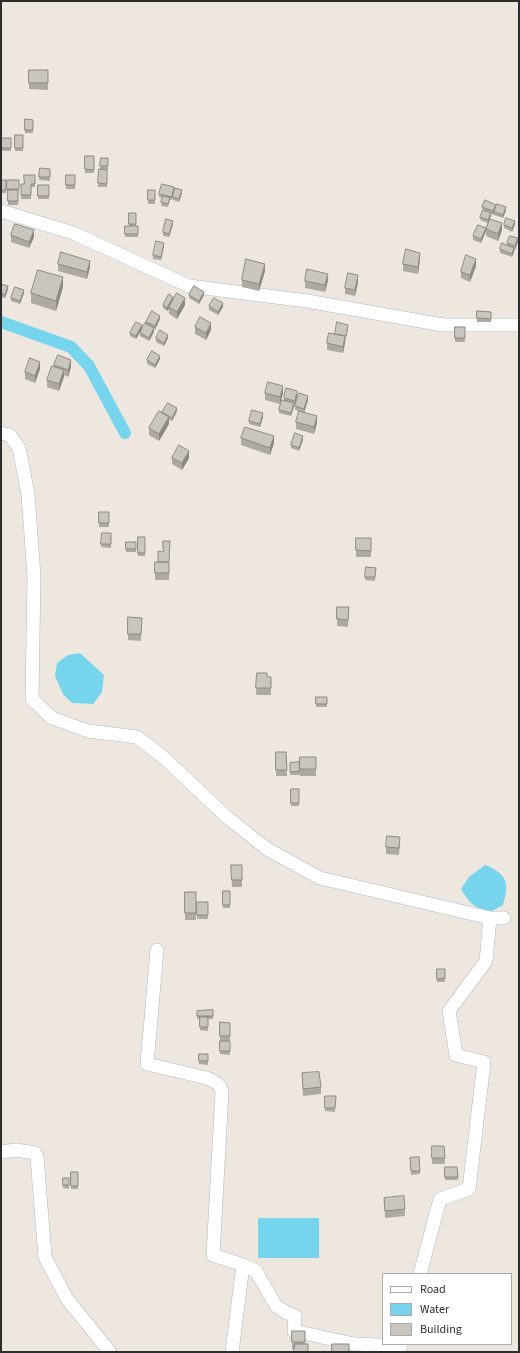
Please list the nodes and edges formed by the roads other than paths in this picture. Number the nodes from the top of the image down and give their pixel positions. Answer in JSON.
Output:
{"nodes":[{"id":1,"x":1,"y":211,"type":"edge"},
{"id":2,"x":519,"y":325,"type":"edge"},
{"id":3,"x":1,"y":434,"type":"edge"},
{"id":4,"x":490,"y":918,"type":"junction"},
{"id":5,"x":504,"y":918,"type":"dead end"},
{"id":6,"x":157,"y":950,"type":"dead end"},
{"id":7,"x":1,"y":1152,"type":"edge"},
{"id":8,"x":243,"y":1265,"type":"junction"},
{"id":9,"x":420,"y":1273,"type":"edge"},
{"id":10,"x":402,"y":1348,"type":"edge"},
{"id":11,"x":110,"y":1352,"type":"edge"},
{"id":12,"x":232,"y":1352,"type":"edge"}],
"edges":[{"from":1,"to":2,"type":"street"},
{"from":3,"to":4,"type":"street"},
{"from":4,"to":5,"type":"street"},
{"from":4,"to":9,"type":"street"},
{"from":6,"to":8,"type":"street"},
{"from":7,"to":11,"type":"street"},
{"from":8,"to":10,"type":"street"},
{"from":8,"to":12,"type":"street"}]}
